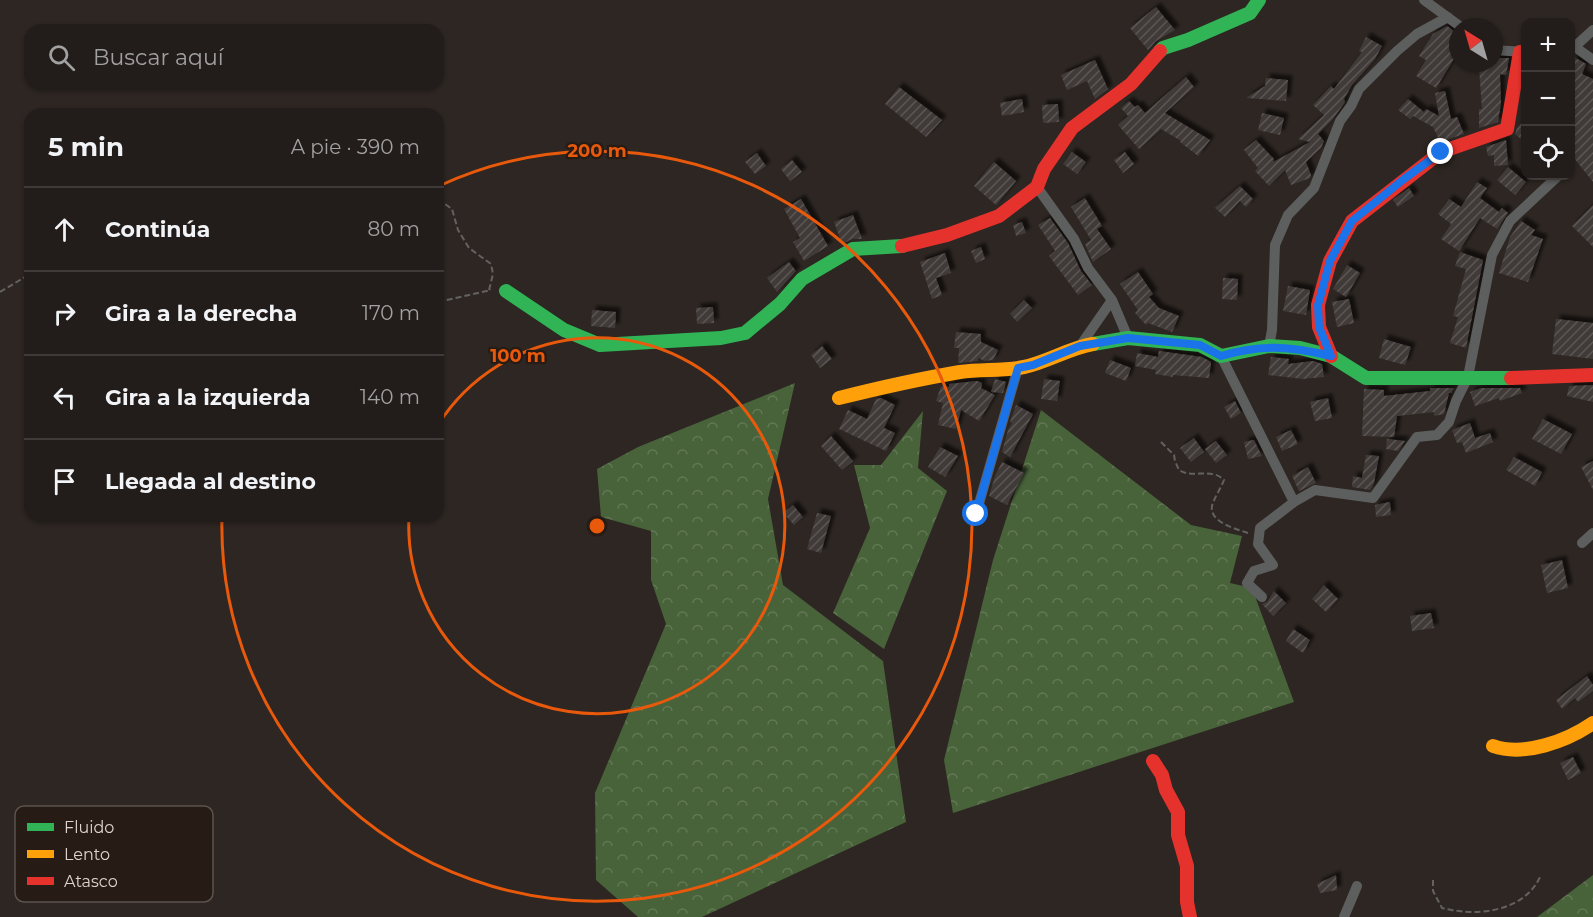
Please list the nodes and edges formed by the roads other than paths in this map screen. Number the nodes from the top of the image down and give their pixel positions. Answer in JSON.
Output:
{"nodes":[{"id":1,"x":1259,"y":0,"type":"edge"},
{"id":2,"x":1424,"y":0,"type":"edge"},
{"id":3,"x":1448,"y":17,"type":"joint"},
{"id":4,"x":1593,"y":30,"type":"edge"},
{"id":5,"x":1575,"y":47,"type":"edge"},
{"id":6,"x":1575,"y":50,"type":"edge"},
{"id":7,"x":1503,"y":51,"type":"edge"},
{"id":8,"x":1521,"y":52,"type":"edge"},
{"id":9,"x":1593,"y":60,"type":"edge"},
{"id":10,"x":1521,"y":62,"type":"edge"},
{"id":11,"x":1554,"y":180,"type":"edge"},
{"id":12,"x":1037,"y":187,"type":"junction"},
{"id":13,"x":506,"y":291,"type":"road end"},
{"id":14,"x":1112,"y":300,"type":"junction"},
{"id":15,"x":1128,"y":338,"type":"junction"},
{"id":16,"x":1080,"y":346,"type":"junction"},
{"id":17,"x":1269,"y":346,"type":"junction"},
{"id":18,"x":1221,"y":356,"type":"junction"},
{"id":19,"x":1331,"y":356,"type":"junction"},
{"id":20,"x":1018,"y":368,"type":"junction"},
{"id":21,"x":1593,"y":375,"type":"edge"},
{"id":22,"x":1468,"y":377,"type":"junction"},
{"id":23,"x":839,"y":398,"type":"dead end"},
{"id":24,"x":1294,"y":502,"type":"junction"},
{"id":25,"x":976,"y":514,"type":"dead end"},
{"id":26,"x":1593,"y":533,"type":"edge"},
{"id":27,"x":1582,"y":543,"type":"dead end"},
{"id":28,"x":1262,"y":597,"type":"dead end"},
{"id":29,"x":1593,"y":723,"type":"edge"},
{"id":30,"x":1492,"y":746,"type":"dead end"},
{"id":31,"x":1153,"y":761,"type":"dead end"},
{"id":32,"x":1357,"y":886,"type":"dead end"},
{"id":33,"x":1190,"y":917,"type":"edge"},
{"id":34,"x":1344,"y":917,"type":"edge"}],
"edges":[{"from":1,"to":12,"type":"street"},
{"from":2,"to":3,"type":"street"},
{"from":3,"to":17,"type":"street"},
{"from":4,"to":5,"type":"street"},
{"from":6,"to":9,"type":"street"},
{"from":7,"to":8,"type":"street"},
{"from":10,"to":19,"type":"street"},
{"from":11,"to":22,"type":"street"},
{"from":12,"to":13,"type":"street"},
{"from":12,"to":14,"type":"street"},
{"from":14,"to":15,"type":"street"},
{"from":14,"to":16,"type":"street"},
{"from":15,"to":16,"type":"street"},
{"from":15,"to":18,"type":"street"},
{"from":16,"to":20,"type":"street"},
{"from":17,"to":18,"type":"street"},
{"from":17,"to":19,"type":"street"},
{"from":18,"to":24,"type":"street"},
{"from":19,"to":22,"type":"street"},
{"from":20,"to":23,"type":"street"},
{"from":20,"to":25,"type":"street"},
{"from":21,"to":22,"type":"street"},
{"from":22,"to":24,"type":"street"},
{"from":24,"to":28,"type":"street"},
{"from":26,"to":27,"type":"street"},
{"from":29,"to":30,"type":"street"},
{"from":31,"to":33,"type":"street"},
{"from":32,"to":34,"type":"street"}]}
